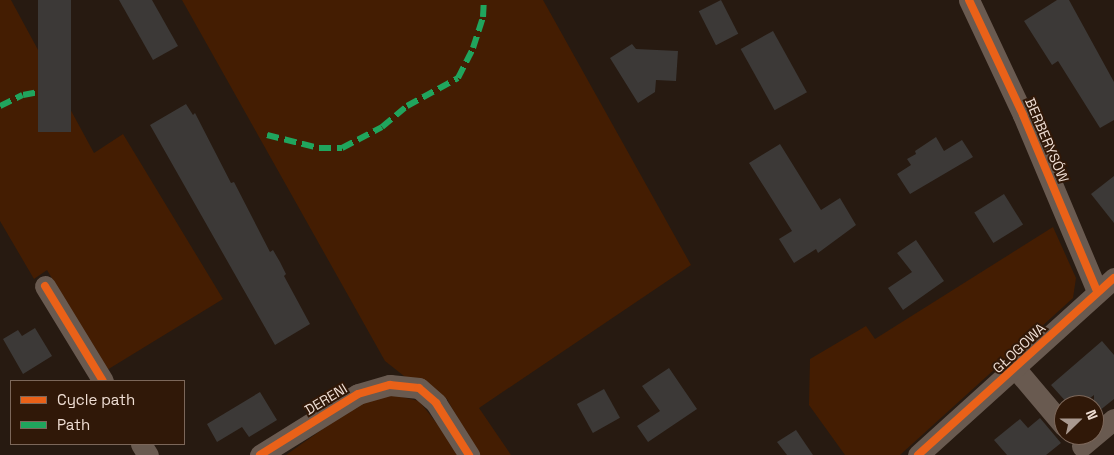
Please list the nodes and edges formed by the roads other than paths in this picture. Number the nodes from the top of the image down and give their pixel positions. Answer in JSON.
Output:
{"nodes":[{"id":1,"x":969,"y":0,"type":"edge"},
{"id":2,"x":1114,"y":278,"type":"edge"},
{"id":3,"x":45,"y":286,"type":"dead end"},
{"id":4,"x":1097,"y":291,"type":"junction"},
{"id":5,"x":1015,"y":368,"type":"junction"},
{"id":6,"x":102,"y":380,"type":"edge"},
{"id":7,"x":1054,"y":414,"type":"edge"},
{"id":8,"x":1114,"y":419,"type":"edge"},
{"id":9,"x":1104,"y":427,"type":"edge"},
{"id":10,"x":260,"y":455,"type":"edge"},
{"id":11,"x":469,"y":455,"type":"edge"},
{"id":12,"x":918,"y":455,"type":"edge"}],
"edges":[{"from":1,"to":4,"type":"street","name":"BERBERYSÓW"},
{"from":2,"to":4,"type":"street","name":"GŁOGOWA"},
{"from":3,"to":6,"type":"street"},
{"from":4,"to":5,"type":"street","name":"GŁOGOWA"},
{"from":5,"to":7,"type":"street"},
{"from":5,"to":12,"type":"street","name":"GŁOGOWA"},
{"from":8,"to":9,"type":"street"},
{"from":10,"to":11,"type":"street","name":"DERENI"}]}
